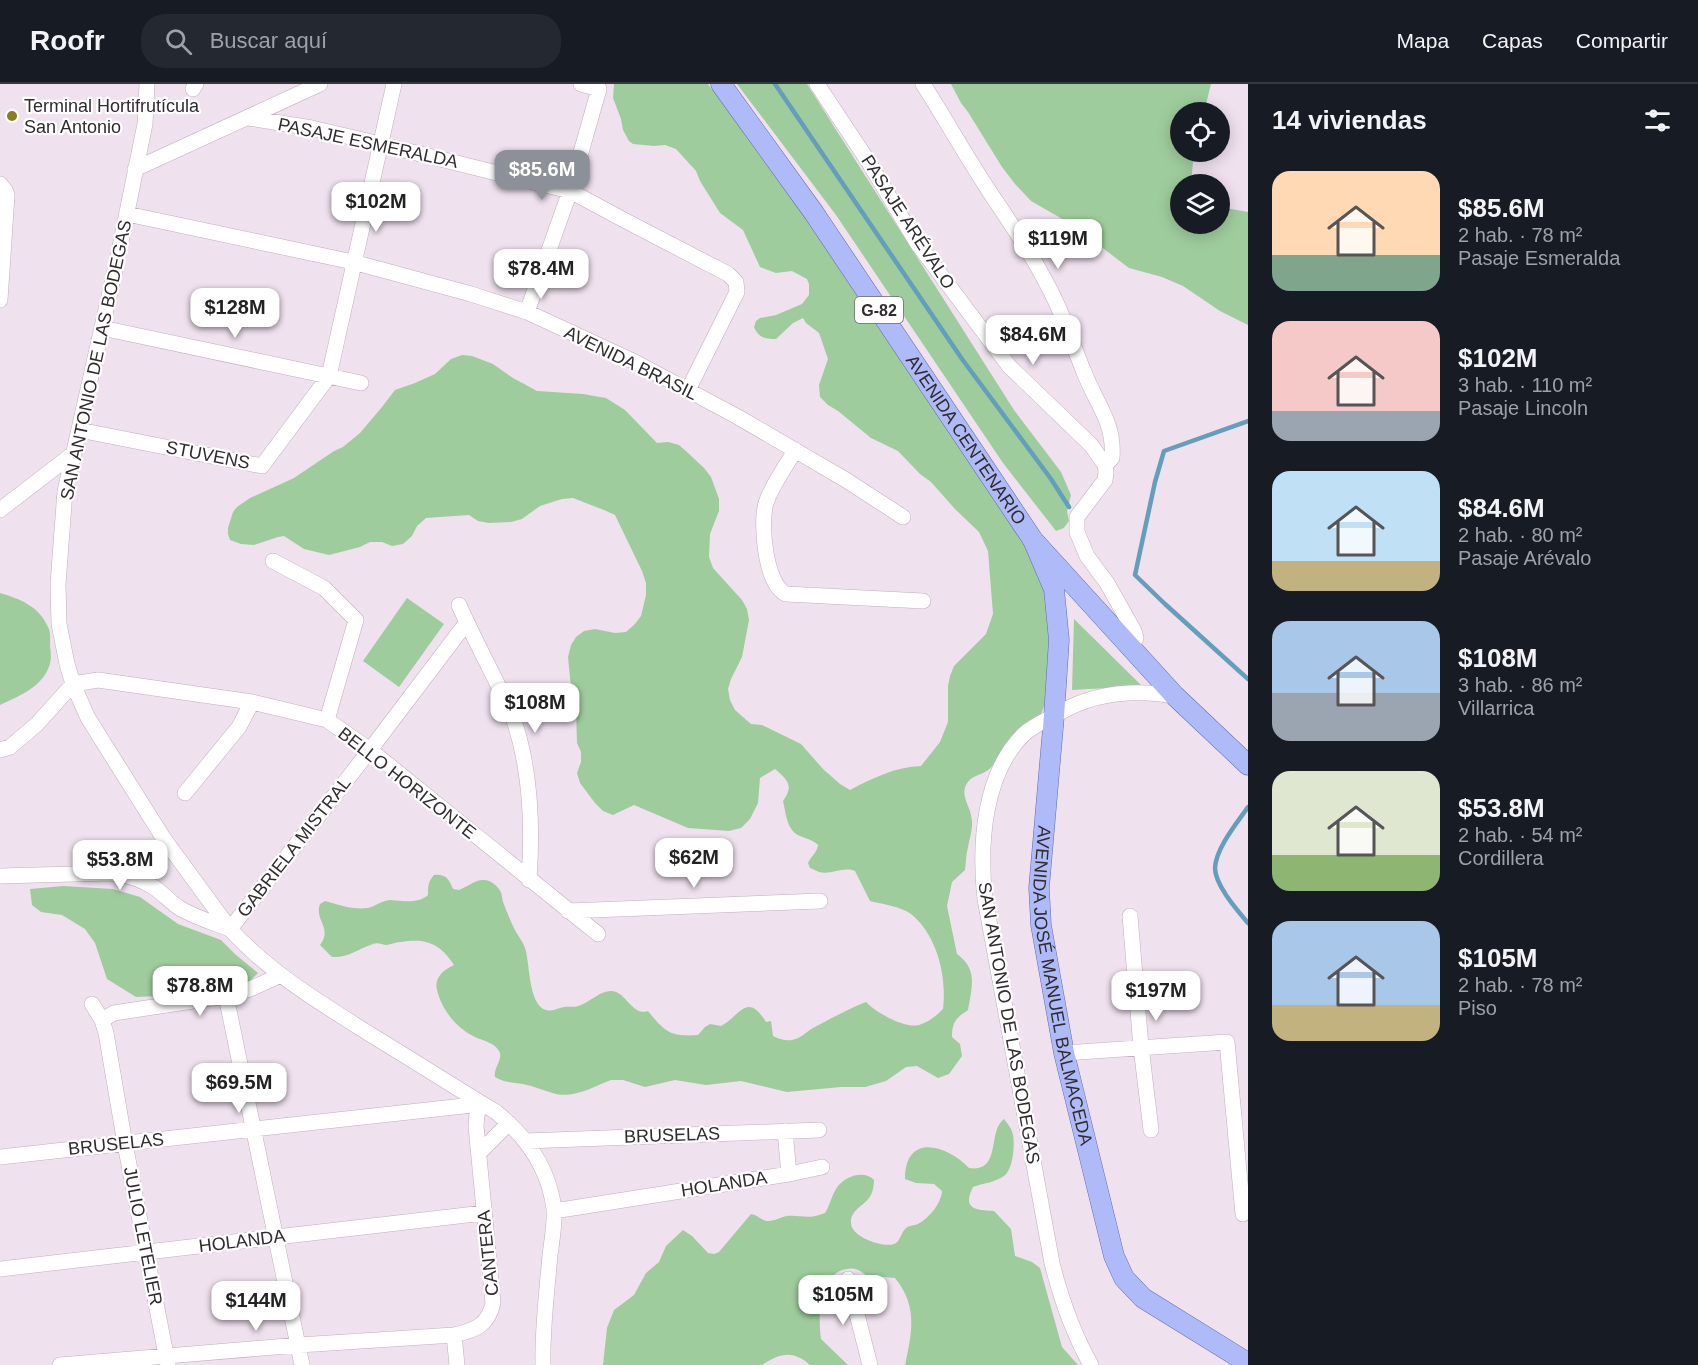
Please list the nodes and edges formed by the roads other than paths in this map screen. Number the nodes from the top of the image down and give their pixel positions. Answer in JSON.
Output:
{"nodes":[{"id":1,"x":147,"y":84,"type":"edge"},
{"id":2,"x":321,"y":84,"type":"edge"},
{"id":3,"x":394,"y":84,"type":"edge"},
{"id":4,"x":581,"y":84,"type":"edge"},
{"id":5,"x":721,"y":84,"type":"edge"},
{"id":6,"x":818,"y":84,"type":"edge"},
{"id":7,"x":923,"y":84,"type":"edge"},
{"id":8,"x":249,"y":118,"type":"junction"},
{"id":9,"x":380,"y":144,"type":"junction"},
{"id":10,"x":135,"y":169,"type":"junction"},
{"id":11,"x":3,"y":190,"type":"edge"},
{"id":12,"x":570,"y":190,"type":"junction"},
{"id":13,"x":127,"y":214,"type":"junction"},
{"id":14,"x":353,"y":262,"type":"junction"},
{"id":15,"x":0,"y":297,"type":"edge"},
{"id":16,"x":526,"y":312,"type":"junction"},
{"id":17,"x":102,"y":328,"type":"junction"},
{"id":18,"x":329,"y":376,"type":"junction"},
{"id":19,"x":361,"y":382,"type":"dead end"},
{"id":20,"x":687,"y":390,"type":"junction"},
{"id":21,"x":79,"y":430,"type":"junction"},
{"id":22,"x":795,"y":450,"type":"junction"},
{"id":23,"x":74,"y":453,"type":"junction"},
{"id":24,"x":1105,"y":465,"type":"junction"},
{"id":25,"x":1,"y":508,"type":"edge"},
{"id":26,"x":903,"y":517,"type":"dead end"},
{"id":27,"x":1033,"y":540,"type":"junction"},
{"id":28,"x":273,"y":561,"type":"dead end"},
{"id":29,"x":922,"y":601,"type":"dead end"},
{"id":30,"x":459,"y":605,"type":"dead end"},
{"id":31,"x":467,"y":622,"type":"junction"},
{"id":32,"x":1131,"y":647,"type":"junction"},
{"id":33,"x":73,"y":684,"type":"junction"},
{"id":34,"x":1174,"y":696,"type":"junction"},
{"id":35,"x":252,"y":702,"type":"junction"},
{"id":36,"x":1054,"y":716,"type":"junction"},
{"id":37,"x":327,"y":720,"type":"junction"},
{"id":38,"x":0,"y":750,"type":"edge"},
{"id":39,"x":370,"y":750,"type":"junction"},
{"id":40,"x":1248,"y":765,"type":"edge"},
{"id":41,"x":185,"y":793,"type":"dead end"},
{"id":42,"x":0,"y":876,"type":"edge"},
{"id":43,"x":529,"y":880,"type":"junction"},
{"id":44,"x":820,"y":901,"type":"dead end"},
{"id":45,"x":568,"y":911,"type":"junction"},
{"id":46,"x":1130,"y":916,"type":"dead end"},
{"id":47,"x":230,"y":929,"type":"junction"},
{"id":48,"x":598,"y":934,"type":"dead end"},
{"id":49,"x":281,"y":975,"type":"junction"},
{"id":50,"x":226,"y":996,"type":"junction"},
{"id":51,"x":92,"y":1004,"type":"dead end"},
{"id":52,"x":102,"y":1020,"type":"junction"},
{"id":53,"x":1142,"y":1047,"type":"junction"},
{"id":54,"x":1064,"y":1053,"type":"junction"},
{"id":55,"x":482,"y":1104,"type":"junction"},
{"id":56,"x":509,"y":1123,"type":"junction"},
{"id":57,"x":252,"y":1129,"type":"junction"},
{"id":58,"x":819,"y":1130,"type":"dead end"},
{"id":59,"x":1151,"y":1130,"type":"dead end"},
{"id":60,"x":785,"y":1131,"type":"junction"},
{"id":61,"x":526,"y":1140,"type":"junction"},
{"id":62,"x":124,"y":1144,"type":"junction"},
{"id":63,"x":479,"y":1153,"type":"junction"},
{"id":64,"x":0,"y":1157,"type":"edge"},
{"id":65,"x":822,"y":1167,"type":"dead end"},
{"id":66,"x":789,"y":1174,"type":"junction"},
{"id":67,"x":554,"y":1211,"type":"junction"},
{"id":68,"x":483,"y":1213,"type":"junction"},
{"id":69,"x":1243,"y":1214,"type":"dead end"},
{"id":70,"x":276,"y":1237,"type":"junction"},
{"id":71,"x":147,"y":1253,"type":"junction"},
{"id":72,"x":0,"y":1269,"type":"edge"},
{"id":73,"x":848,"y":1279,"type":"dead end"},
{"id":74,"x":454,"y":1335,"type":"junction"},
{"id":75,"x":298,"y":1345,"type":"junction"},
{"id":76,"x":167,"y":1360,"type":"edge"},
{"id":77,"x":1248,"y":1364,"type":"edge"},
{"id":78,"x":60,"y":1365,"type":"edge"},
{"id":79,"x":302,"y":1365,"type":"edge"},
{"id":80,"x":457,"y":1365,"type":"edge"},
{"id":81,"x":543,"y":1365,"type":"edge"},
{"id":82,"x":870,"y":1365,"type":"edge"},
{"id":83,"x":1091,"y":1365,"type":"edge"}],
"edges":[{"from":1,"to":10,"type":"street","name":"SAN ANTONIO DE LAS BODEGAS"},
{"from":2,"to":8,"type":"street"},
{"from":3,"to":9,"type":"street"},
{"from":4,"to":12,"type":"street"},
{"from":5,"to":27,"type":"main road","name":"AVENIDA CENTENARIO","number":"G-82"},
{"from":6,"to":24,"type":"street","name":"PASAJE ARÉVALO"},
{"from":7,"to":24,"type":"street"},
{"from":8,"to":9,"type":"street","name":"PASAJE ESMERALDA"},
{"from":8,"to":10,"type":"street"},
{"from":9,"to":12,"type":"street","name":"PASAJE ESMERALDA"},
{"from":9,"to":14,"type":"street"},
{"from":10,"to":13,"type":"street","name":"SAN ANTONIO DE LAS BODEGAS"},
{"from":11,"to":15,"type":"street"},
{"from":12,"to":16,"type":"street"},
{"from":12,"to":20,"type":"street","name":"PASAJE ESMERALDA"},
{"from":13,"to":14,"type":"street","name":"AVENIDA BRASIL"},
{"from":13,"to":17,"type":"street","name":"SAN ANTONIO DE LAS BODEGAS"},
{"from":14,"to":16,"type":"street","name":"AVENIDA BRASIL"},
{"from":14,"to":18,"type":"street"},
{"from":16,"to":20,"type":"street","name":"AVENIDA BRASIL"},
{"from":17,"to":18,"type":"street"},
{"from":17,"to":21,"type":"street","name":"SAN ANTONIO DE LAS BODEGAS"},
{"from":18,"to":19,"type":"street"},
{"from":18,"to":21,"type":"street","name":"STUVENS"},
{"from":20,"to":22,"type":"street","name":"AVENIDA BRASIL"},
{"from":21,"to":23,"type":"street","name":"SAN ANTONIO DE LAS BODEGAS"},
{"from":22,"to":26,"type":"street","name":"AVENIDA BRASIL"},
{"from":22,"to":29,"type":"street"},
{"from":23,"to":25,"type":"street"},
{"from":23,"to":33,"type":"street","name":"SAN ANTONIO DE LAS BODEGAS"},
{"from":24,"to":32,"type":"street"},
{"from":27,"to":32,"type":"main road","name":"AVENIDA CENTENARIO"},
{"from":27,"to":36,"type":"main road","name":"AVENIDA JOSÉ MANUEL BALMACEDA"},
{"from":28,"to":37,"type":"street"},
{"from":30,"to":31,"type":"street"},
{"from":31,"to":39,"type":"street","name":"GABRIELA MISTRAL"},
{"from":31,"to":43,"type":"street"},
{"from":32,"to":34,"type":"main road","name":"AVENIDA CENTENARIO"},
{"from":33,"to":35,"type":"street","name":"BELLO HORIZONTE"},
{"from":33,"to":38,"type":"street"},
{"from":33,"to":47,"type":"street","name":"SAN ANTONIO DE LAS BODEGAS"},
{"from":34,"to":36,"type":"street","name":"SAN ANTONIO DE LAS BODEGAS"},
{"from":34,"to":40,"type":"main road","name":"AVENIDA CENTENARIO"},
{"from":35,"to":37,"type":"street","name":"BELLO HORIZONTE"},
{"from":35,"to":41,"type":"street"},
{"from":36,"to":54,"type":"main road","name":"AVENIDA JOSÉ MANUEL BALMACEDA"},
{"from":36,"to":83,"type":"street","name":"SAN ANTONIO DE LAS BODEGAS"},
{"from":37,"to":39,"type":"street","name":"BELLO HORIZONTE"},
{"from":39,"to":43,"type":"street","name":"BELLO HORIZONTE"},
{"from":39,"to":47,"type":"street","name":"GABRIELA MISTRAL"},
{"from":42,"to":47,"type":"street"},
{"from":43,"to":45,"type":"street","name":"BELLO HORIZONTE"},
{"from":44,"to":45,"type":"street"},
{"from":45,"to":48,"type":"street","name":"BELLO HORIZONTE"},
{"from":46,"to":53,"type":"street"},
{"from":47,"to":49,"type":"street","name":"SAN ANTONIO DE LAS BODEGAS"},
{"from":49,"to":50,"type":"street"},
{"from":49,"to":55,"type":"street","name":"SAN ANTONIO DE LAS BODEGAS"},
{"from":50,"to":52,"type":"street"},
{"from":50,"to":57,"type":"street"},
{"from":51,"to":52,"type":"street","name":"JULIO LETELIER"},
{"from":52,"to":62,"type":"street","name":"JULIO LETELIER"},
{"from":53,"to":54,"type":"street"},
{"from":53,"to":59,"type":"street"},
{"from":53,"to":69,"type":"street"},
{"from":54,"to":77,"type":"main road","name":"AVENIDA JOSÉ MANUEL BALMACEDA"},
{"from":55,"to":56,"type":"street","name":"SAN ANTONIO DE LAS BODEGAS"},
{"from":55,"to":57,"type":"street","name":"BRUSELAS"},
{"from":55,"to":63,"type":"street","name":"CANTERA"},
{"from":56,"to":61,"type":"street","name":"SAN ANTONIO DE LAS BODEGAS"},
{"from":56,"to":63,"type":"street"},
{"from":57,"to":62,"type":"street","name":"BRUSELAS"},
{"from":57,"to":70,"type":"street"},
{"from":58,"to":60,"type":"street","name":"BRUSELAS"},
{"from":60,"to":61,"type":"street","name":"BRUSELAS"},
{"from":60,"to":66,"type":"street"},
{"from":61,"to":67,"type":"street","name":"SAN ANTONIO DE LAS BODEGAS"},
{"from":62,"to":64,"type":"street","name":"BRUSELAS"},
{"from":62,"to":71,"type":"street","name":"JULIO LETELIER"},
{"from":63,"to":68,"type":"street","name":"CANTERA"},
{"from":65,"to":66,"type":"street","name":"HOLANDA"},
{"from":66,"to":67,"type":"street","name":"HOLANDA"},
{"from":67,"to":81,"type":"street","name":"SAN ANTONIO DE LAS BODEGAS"},
{"from":68,"to":70,"type":"street","name":"HOLANDA"},
{"from":68,"to":74,"type":"street","name":"CANTERA"},
{"from":70,"to":71,"type":"street","name":"HOLANDA"},
{"from":70,"to":75,"type":"street"},
{"from":71,"to":72,"type":"street","name":"HOLANDA"},
{"from":71,"to":76,"type":"street","name":"JULIO LETELIER"},
{"from":73,"to":82,"type":"street"},
{"from":74,"to":75,"type":"street","name":"CANTERA"},
{"from":74,"to":80,"type":"street"},
{"from":75,"to":76,"type":"street","name":"CANTERA"},
{"from":75,"to":79,"type":"street"},
{"from":76,"to":78,"type":"street","name":"CANTERA"}]}
